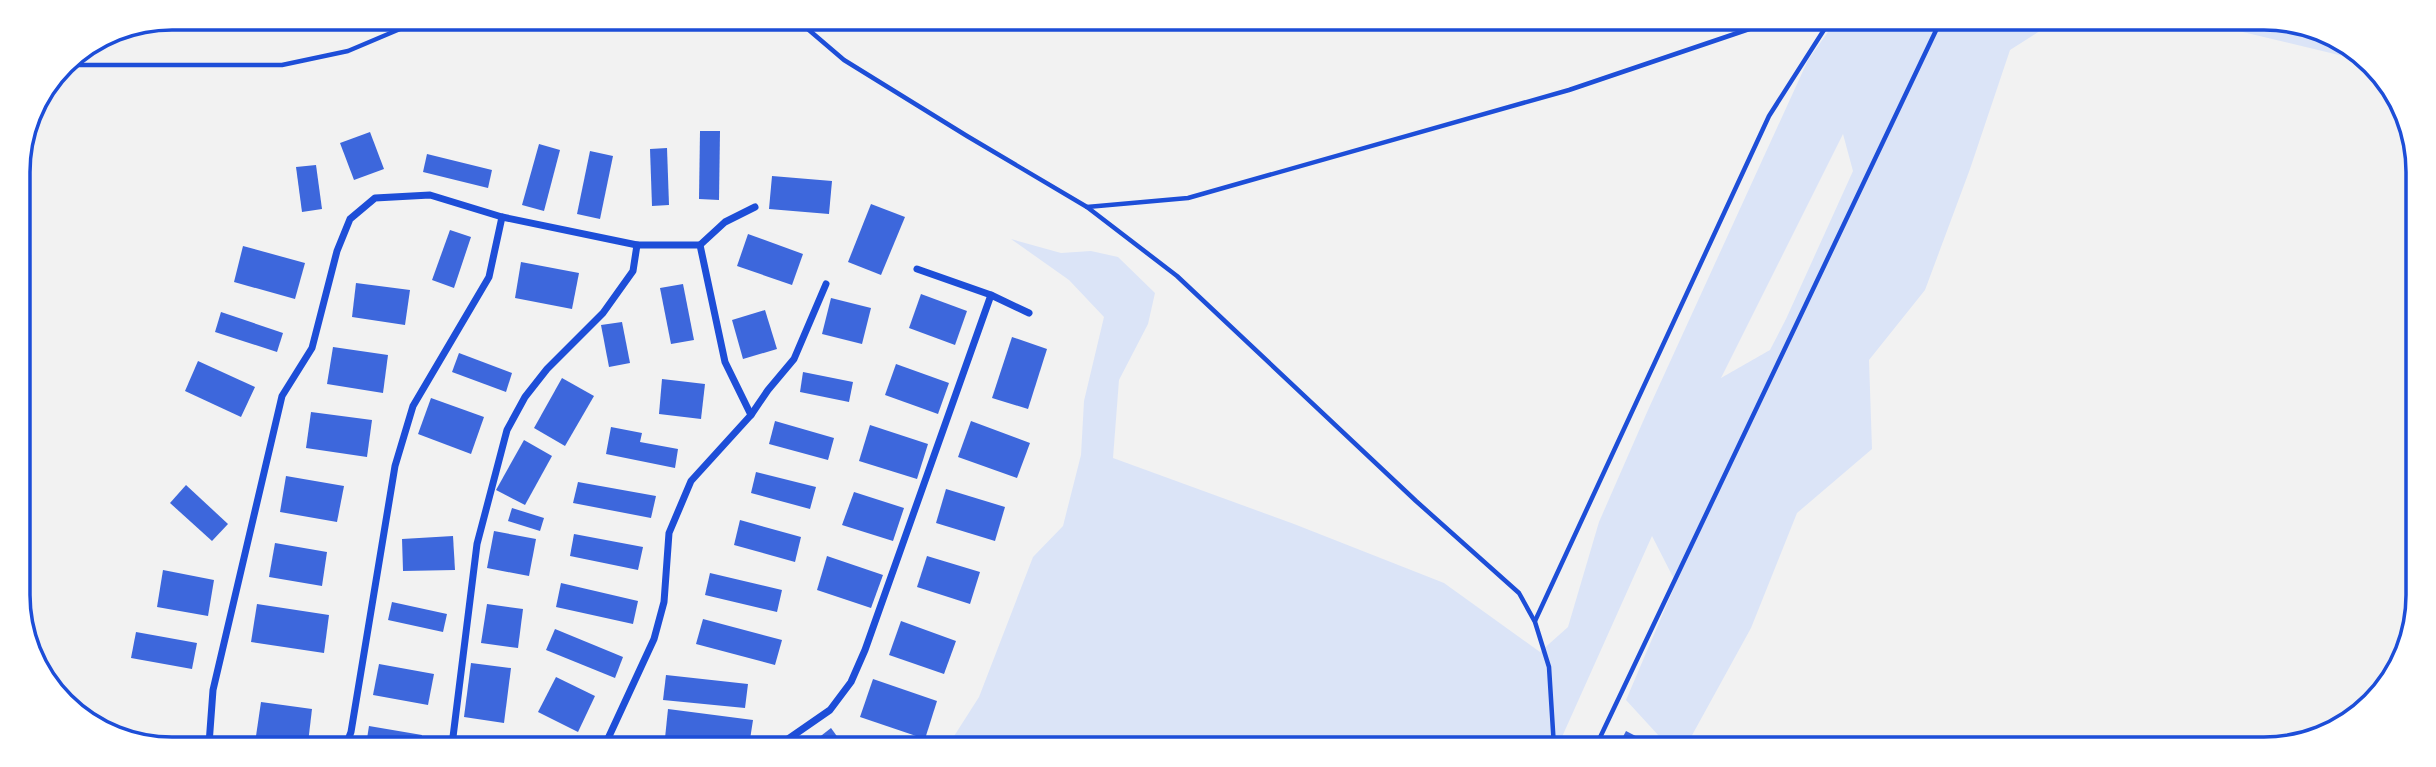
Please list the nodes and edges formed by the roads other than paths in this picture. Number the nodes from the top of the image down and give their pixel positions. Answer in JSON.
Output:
{"nodes":[{"id":1,"x":755,"y":207,"type":"dead end"},
{"id":2,"x":502,"y":217,"type":"junction"},
{"id":3,"x":636,"y":245,"type":"junction"},
{"id":4,"x":701,"y":245,"type":"junction"},
{"id":5,"x":917,"y":269,"type":"dead end"},
{"id":6,"x":826,"y":284,"type":"dead end"},
{"id":7,"x":991,"y":295,"type":"junction"},
{"id":8,"x":1029,"y":313,"type":"dead end"},
{"id":9,"x":751,"y":415,"type":"junction"},
{"id":10,"x":210,"y":737,"type":"edge"},
{"id":11,"x":349,"y":737,"type":"edge"},
{"id":12,"x":453,"y":737,"type":"edge"},
{"id":13,"x":609,"y":737,"type":"edge"},
{"id":14,"x":791,"y":737,"type":"edge"}],
"edges":[{"from":1,"to":4,"type":"street"},
{"from":2,"to":3,"type":"street"},
{"from":2,"to":10,"type":"street"},
{"from":2,"to":11,"type":"street"},
{"from":3,"to":4,"type":"street"},
{"from":3,"to":12,"type":"street"},
{"from":4,"to":9,"type":"street"},
{"from":5,"to":7,"type":"street"},
{"from":6,"to":9,"type":"street"},
{"from":7,"to":8,"type":"street"},
{"from":7,"to":14,"type":"street"},
{"from":9,"to":13,"type":"street"}]}
